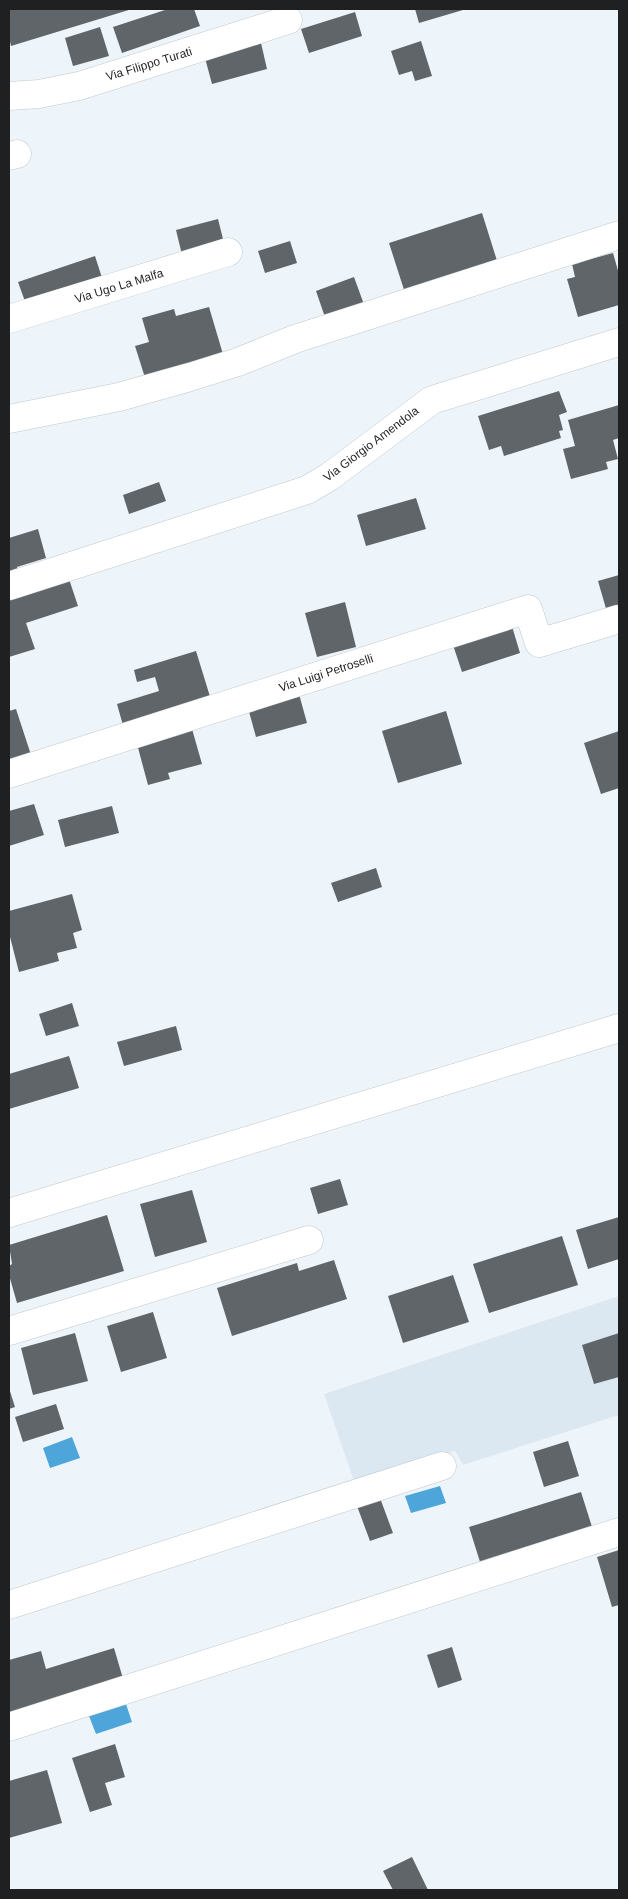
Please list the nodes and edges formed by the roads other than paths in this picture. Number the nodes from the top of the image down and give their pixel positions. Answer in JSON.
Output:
{"nodes":[{"id":1,"x":288,"y":20,"type":"dead end"},
{"id":2,"x":9,"y":96,"type":"edge"},
{"id":3,"x":619,"y":235,"type":"edge"},
{"id":4,"x":228,"y":252,"type":"dead end"},
{"id":5,"x":9,"y":319,"type":"edge"},
{"id":6,"x":619,"y":342,"type":"edge"},
{"id":7,"x":9,"y":419,"type":"edge"},
{"id":8,"x":9,"y":586,"type":"edge"},
{"id":9,"x":619,"y":619,"type":"edge"},
{"id":10,"x":9,"y":774,"type":"edge"},
{"id":11,"x":619,"y":1028,"type":"edge"},
{"id":12,"x":9,"y":1213,"type":"edge"},
{"id":13,"x":309,"y":1240,"type":"dead end"},
{"id":14,"x":9,"y":1331,"type":"edge"},
{"id":15,"x":442,"y":1466,"type":"dead end"},
{"id":16,"x":619,"y":1532,"type":"edge"},
{"id":17,"x":9,"y":1605,"type":"edge"},
{"id":18,"x":9,"y":1727,"type":"edge"}],
"edges":[{"from":1,"to":2,"type":"street","name":"Via Filippo Turati"},
{"from":3,"to":7,"type":"street"},
{"from":4,"to":5,"type":"street","name":"Via Ugo La Malfa"},
{"from":6,"to":8,"type":"street","name":"Via Giorgio Amendola"},
{"from":9,"to":10,"type":"street","name":"Via Luigi Petroselli"},
{"from":11,"to":12,"type":"street"},
{"from":13,"to":14,"type":"street"},
{"from":15,"to":17,"type":"street"},
{"from":16,"to":18,"type":"street"}]}
